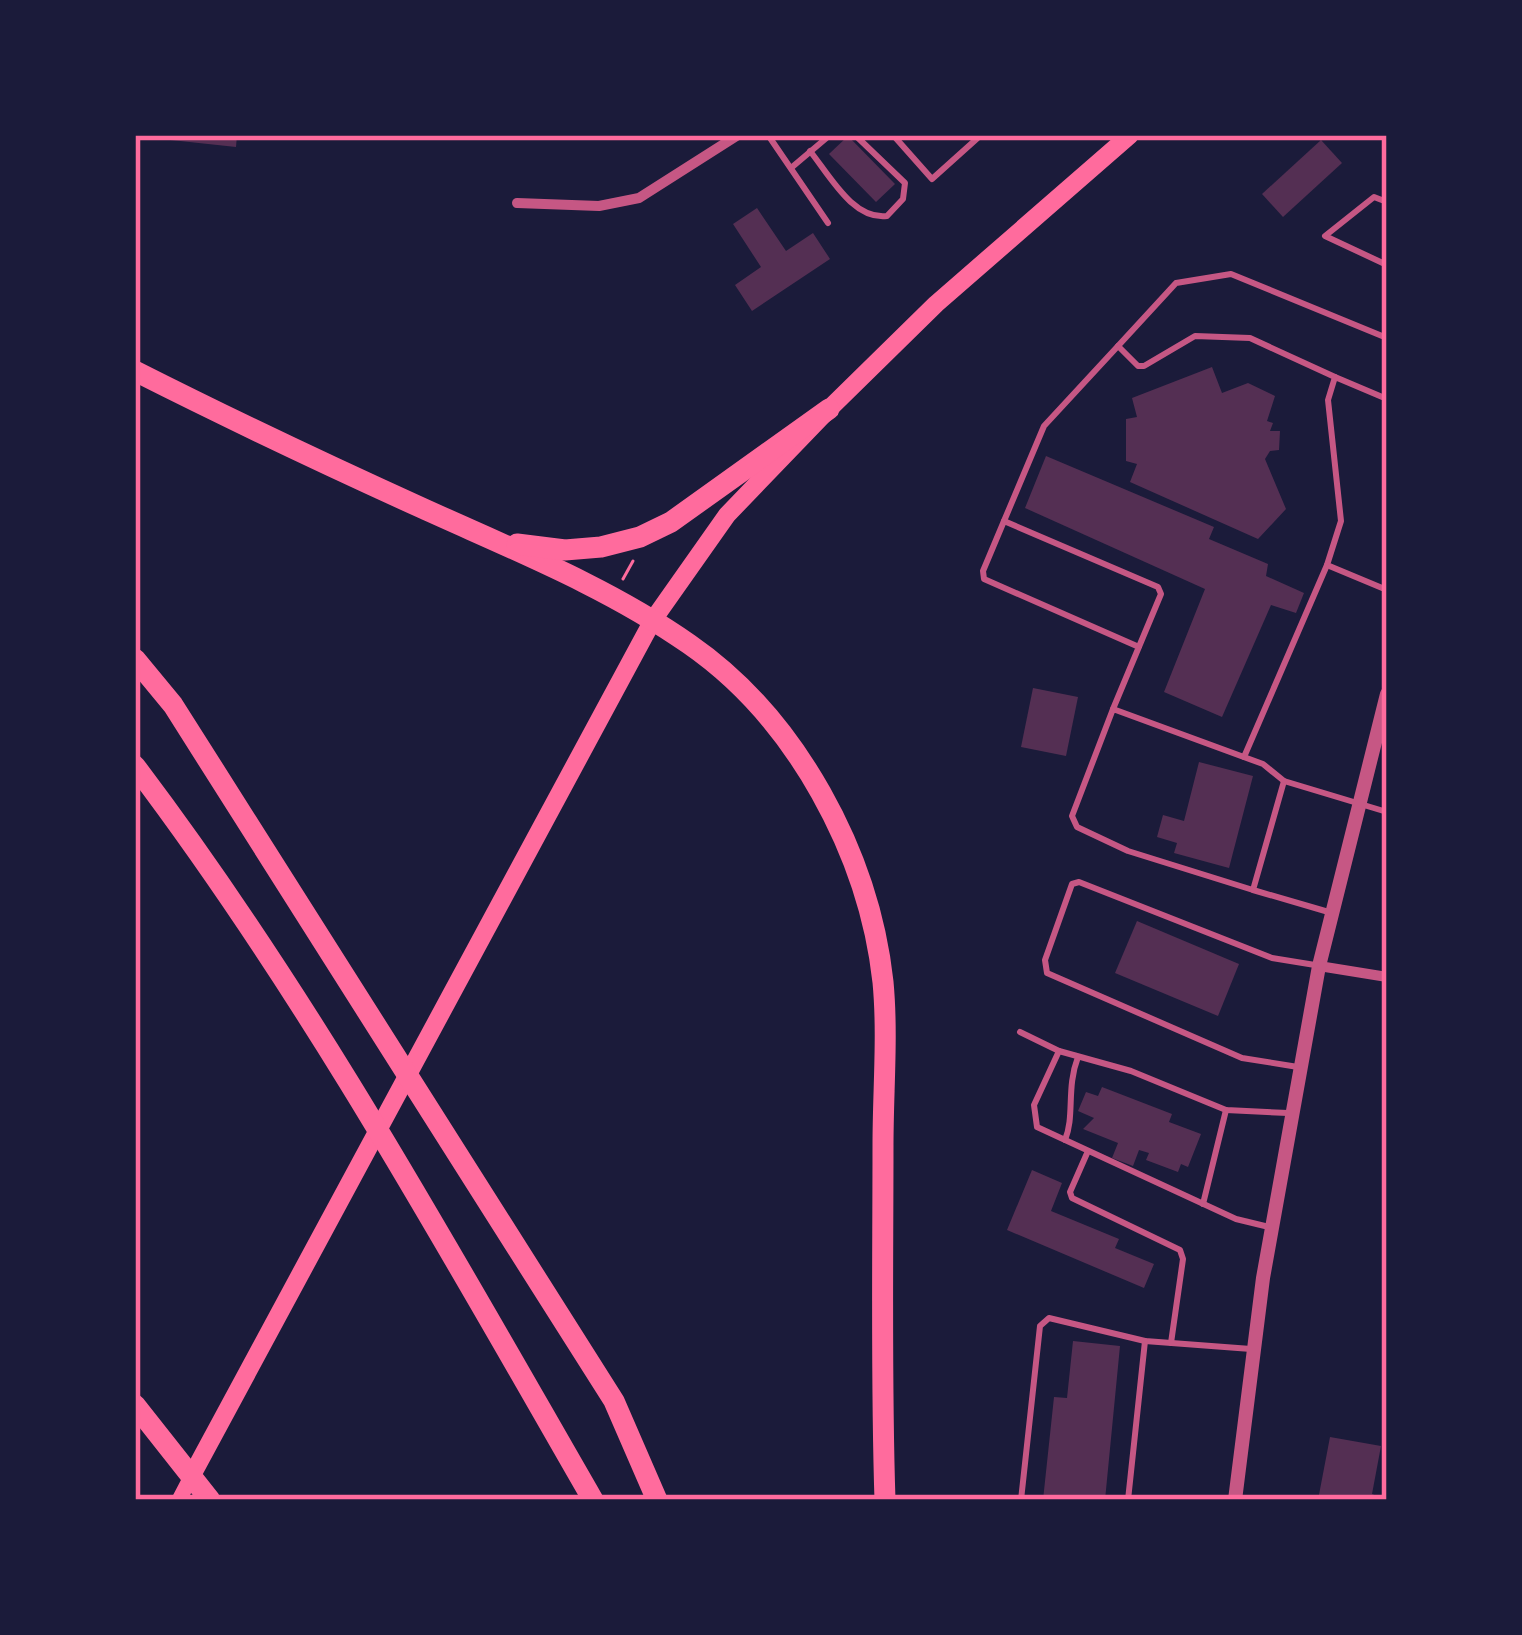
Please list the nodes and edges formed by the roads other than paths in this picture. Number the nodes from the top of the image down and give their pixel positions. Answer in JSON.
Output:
{"nodes":[{"id":1,"x":738,"y":135,"type":"edge"},
{"id":2,"x":768,"y":135,"type":"edge"},
{"id":3,"x":830,"y":135,"type":"edge"},
{"id":4,"x":855,"y":135,"type":"edge"},
{"id":5,"x":893,"y":135,"type":"edge"},
{"id":6,"x":981,"y":135,"type":"edge"},
{"id":7,"x":1130,"y":135,"type":"edge"},
{"id":8,"x":810,"y":152,"type":"junction"},
{"id":9,"x":791,"y":168,"type":"junction"},
{"id":10,"x":1387,"y":202,"type":"edge"},
{"id":11,"x":517,"y":203,"type":"dead end"},
{"id":12,"x":828,"y":223,"type":"dead end"},
{"id":13,"x":1387,"y":265,"type":"edge"},
{"id":14,"x":1387,"y":338,"type":"edge"},
{"id":15,"x":1118,"y":346,"type":"junction"},
{"id":16,"x":135,"y":371,"type":"edge"},
{"id":17,"x":1336,"y":376,"type":"junction"},
{"id":18,"x":1387,"y":399,"type":"edge"},
{"id":19,"x":829,"y":409,"type":"junction"},
{"id":20,"x":1004,"y":521,"type":"junction"},
{"id":21,"x":497,"y":542,"type":"junction"},
{"id":22,"x":1327,"y":565,"type":"junction"},
{"id":23,"x":1387,"y":590,"type":"edge"},
{"id":24,"x":653,"y":620,"type":"junction"},
{"id":25,"x":1139,"y":646,"type":"junction"},
{"id":26,"x":135,"y":659,"type":"edge"},
{"id":27,"x":1387,"y":694,"type":"edge"},
{"id":28,"x":1113,"y":709,"type":"junction"},
{"id":29,"x":1244,"y":757,"type":"junction"},
{"id":30,"x":135,"y":766,"type":"edge"},
{"id":31,"x":1284,"y":781,"type":"junction"},
{"id":32,"x":1359,"y":804,"type":"junction"},
{"id":33,"x":1387,"y":812,"type":"edge"},
{"id":34,"x":1253,"y":890,"type":"junction"},
{"id":35,"x":1332,"y":913,"type":"junction"},
{"id":36,"x":1318,"y":966,"type":"junction"},
{"id":37,"x":1387,"y":977,"type":"edge"},
{"id":38,"x":1020,"y":1032,"type":"dead end"},
{"id":39,"x":1059,"y":1051,"type":"junction"},
{"id":40,"x":1078,"y":1057,"type":"junction"},
{"id":41,"x":1300,"y":1068,"type":"junction"},
{"id":42,"x":1226,"y":1110,"type":"junction"},
{"id":43,"x":1292,"y":1114,"type":"junction"},
{"id":44,"x":1064,"y":1140,"type":"junction"},
{"id":45,"x":1088,"y":1151,"type":"junction"},
{"id":46,"x":1203,"y":1204,"type":"junction"},
{"id":47,"x":1272,"y":1228,"type":"junction"},
{"id":48,"x":1145,"y":1341,"type":"junction"},
{"id":49,"x":1171,"y":1343,"type":"junction"},
{"id":50,"x":1253,"y":1349,"type":"junction"},
{"id":51,"x":135,"y":1405,"type":"edge"},
{"id":52,"x":191,"y":1477,"type":"junction"},
{"id":53,"x":179,"y":1500,"type":"edge"},
{"id":54,"x":210,"y":1500,"type":"edge"},
{"id":55,"x":593,"y":1500,"type":"edge"},
{"id":56,"x":657,"y":1500,"type":"edge"},
{"id":57,"x":885,"y":1500,"type":"edge"},
{"id":58,"x":1021,"y":1500,"type":"edge"},
{"id":59,"x":1128,"y":1500,"type":"edge"},
{"id":60,"x":1235,"y":1500,"type":"edge"}],
"edges":[{"from":1,"to":11,"type":"street"},
{"from":2,"to":9,"type":"lane"},
{"from":3,"to":8,"type":"lane"},
{"from":4,"to":8,"type":"lane"},
{"from":5,"to":6,"type":"lane"},
{"from":7,"to":19,"type":"main road"},
{"from":8,"to":9,"type":"lane"},
{"from":9,"to":12,"type":"lane"},
{"from":10,"to":13,"type":"lane"},
{"from":14,"to":15,"type":"lane"},
{"from":15,"to":17,"type":"lane"},
{"from":15,"to":20,"type":"lane"},
{"from":16,"to":21,"type":"highway"},
{"from":17,"to":18,"type":"lane"},
{"from":17,"to":22,"type":"lane"},
{"from":19,"to":21,"type":"highway"},
{"from":19,"to":24,"type":"main road"},
{"from":20,"to":25,"type":"lane"},
{"from":20,"to":25,"type":"lane"},
{"from":21,"to":24,"type":"highway"},
{"from":22,"to":23,"type":"lane"},
{"from":22,"to":29,"type":"lane"},
{"from":24,"to":52,"type":"main road"},
{"from":24,"to":57,"type":"highway"},
{"from":25,"to":28,"type":"lane"},
{"from":26,"to":56,"type":"highway"},
{"from":27,"to":32,"type":"street"},
{"from":28,"to":29,"type":"lane"},
{"from":28,"to":34,"type":"lane"},
{"from":29,"to":31,"type":"lane"},
{"from":30,"to":55,"type":"highway"},
{"from":31,"to":32,"type":"lane"},
{"from":31,"to":34,"type":"lane"},
{"from":32,"to":33,"type":"lane"},
{"from":32,"to":35,"type":"street"},
{"from":34,"to":35,"type":"lane"},
{"from":35,"to":36,"type":"street"},
{"from":36,"to":37,"type":"street"},
{"from":36,"to":41,"type":"street"},
{"from":36,"to":41,"type":"lane"},
{"from":38,"to":39,"type":"lane"},
{"from":39,"to":40,"type":"lane"},
{"from":39,"to":44,"type":"lane"},
{"from":40,"to":42,"type":"lane"},
{"from":40,"to":44,"type":"lane"},
{"from":41,"to":43,"type":"street"},
{"from":42,"to":43,"type":"lane"},
{"from":42,"to":46,"type":"lane"},
{"from":43,"to":47,"type":"street"},
{"from":44,"to":45,"type":"lane"},
{"from":45,"to":46,"type":"lane"},
{"from":45,"to":49,"type":"lane"},
{"from":46,"to":47,"type":"lane"},
{"from":47,"to":50,"type":"street"},
{"from":48,"to":49,"type":"lane"},
{"from":48,"to":58,"type":"lane"},
{"from":48,"to":59,"type":"lane"},
{"from":49,"to":50,"type":"lane"},
{"from":50,"to":60,"type":"street"},
{"from":51,"to":52,"type":"highway"},
{"from":52,"to":53,"type":"main road"},
{"from":52,"to":54,"type":"highway"}]}
